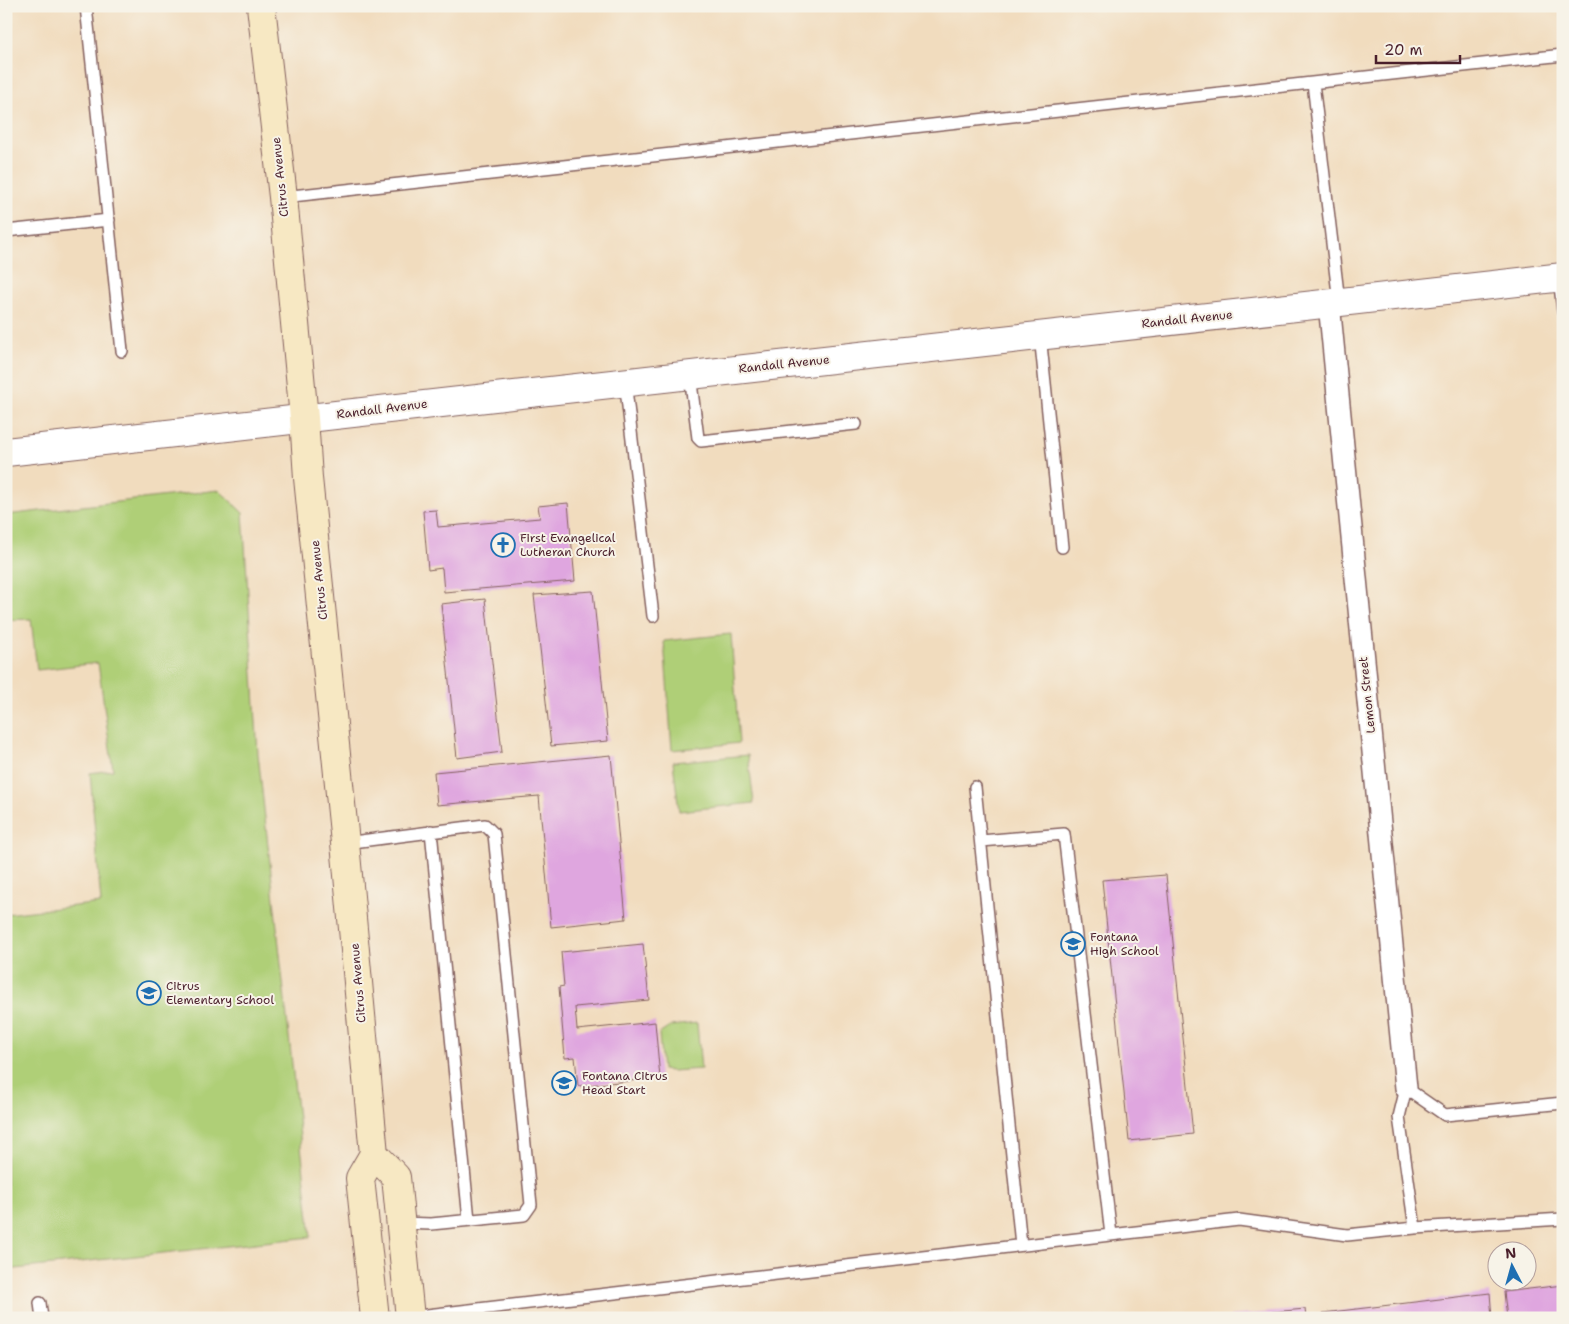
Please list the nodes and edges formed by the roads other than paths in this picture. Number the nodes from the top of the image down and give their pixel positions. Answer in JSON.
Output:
{"nodes":[{"id":1,"x":86,"y":6,"type":"edge"},
{"id":2,"x":262,"y":6,"type":"edge"},
{"id":3,"x":1563,"y":56,"type":"edge"},
{"id":4,"x":1313,"y":83,"type":"junction"},
{"id":5,"x":283,"y":197,"type":"junction"},
{"id":6,"x":108,"y":220,"type":"junction"},
{"id":7,"x":6,"y":231,"type":"edge"},
{"id":8,"x":1561,"y":277,"type":"edge"},
{"id":9,"x":1334,"y":302,"type":"junction"},
{"id":10,"x":1563,"y":312,"type":"edge"},
{"id":11,"x":1040,"y":335,"type":"junction"},
{"id":12,"x":122,"y":351,"type":"dead end"},
{"id":13,"x":690,"y":375,"type":"junction"},
{"id":14,"x":625,"y":382,"type":"junction"},
{"id":15,"x":304,"y":418,"type":"junction"},
{"id":16,"x":856,"y":424,"type":"dead end"},
{"id":17,"x":6,"y":452,"type":"edge"},
{"id":18,"x":1062,"y":547,"type":"dead end"},
{"id":19,"x":653,"y":616,"type":"dead end"},
{"id":20,"x":975,"y":787,"type":"dead end"},
{"id":21,"x":431,"y":831,"type":"junction"},
{"id":22,"x":981,"y":841,"type":"junction"},
{"id":23,"x":345,"y":843,"type":"junction"},
{"id":24,"x":1406,"y":1088,"type":"junction"},
{"id":25,"x":1563,"y":1103,"type":"edge"},
{"id":26,"x":374,"y":1154,"type":"junction"},
{"id":27,"x":469,"y":1220,"type":"junction"},
{"id":28,"x":1563,"y":1220,"type":"edge"},
{"id":29,"x":401,"y":1223,"type":"junction"},
{"id":30,"x":1415,"y":1228,"type":"junction"},
{"id":31,"x":1111,"y":1235,"type":"junction"},
{"id":32,"x":1021,"y":1244,"type":"junction"},
{"id":33,"x":40,"y":1303,"type":"dead end"},
{"id":34,"x":463,"y":1314,"type":"edge"},
{"id":35,"x":410,"y":1317,"type":"edge"},
{"id":36,"x":42,"y":1318,"type":"edge"},
{"id":37,"x":374,"y":1318,"type":"edge"}],
"edges":[{"from":1,"to":6,"type":"lane"},
{"from":2,"to":5,"type":"main road","name":"Citrus Avenue"},
{"from":3,"to":4,"type":"lane"},
{"from":4,"to":5,"type":"lane"},
{"from":4,"to":9,"type":"lane"},
{"from":5,"to":15,"type":"main road","name":"Citrus Avenue"},
{"from":6,"to":7,"type":"lane"},
{"from":6,"to":12,"type":"lane"},
{"from":8,"to":9,"type":"street","name":"Randall Avenue"},
{"from":8,"to":10,"type":"lane"},
{"from":9,"to":11,"type":"street","name":"Randall Avenue"},
{"from":9,"to":24,"type":"street","name":"Lemon Street"},
{"from":11,"to":13,"type":"street","name":"Randall Avenue"},
{"from":11,"to":18,"type":"lane"},
{"from":13,"to":14,"type":"street","name":"Randall Avenue"},
{"from":13,"to":16,"type":"lane"},
{"from":14,"to":15,"type":"street","name":"Randall Avenue"},
{"from":14,"to":19,"type":"lane"},
{"from":15,"to":17,"type":"street","name":"Randall Avenue"},
{"from":15,"to":23,"type":"main road","name":"Citrus Avenue"},
{"from":20,"to":22,"type":"lane"},
{"from":21,"to":23,"type":"lane"},
{"from":21,"to":27,"type":"lane"},
{"from":21,"to":27,"type":"lane"},
{"from":22,"to":31,"type":"lane"},
{"from":22,"to":32,"type":"lane"},
{"from":23,"to":26,"type":"main road","name":"Citrus Avenue"},
{"from":24,"to":25,"type":"lane"},
{"from":24,"to":30,"type":"lane"},
{"from":26,"to":29,"type":"main road"},
{"from":26,"to":37,"type":"main road"},
{"from":27,"to":29,"type":"lane"},
{"from":28,"to":30,"type":"lane"},
{"from":29,"to":35,"type":"main road"},
{"from":30,"to":31,"type":"lane"},
{"from":31,"to":32,"type":"lane"},
{"from":32,"to":34,"type":"lane"},
{"from":33,"to":36,"type":"lane"},
{"from":34,"to":35,"type":"lane"}]}
